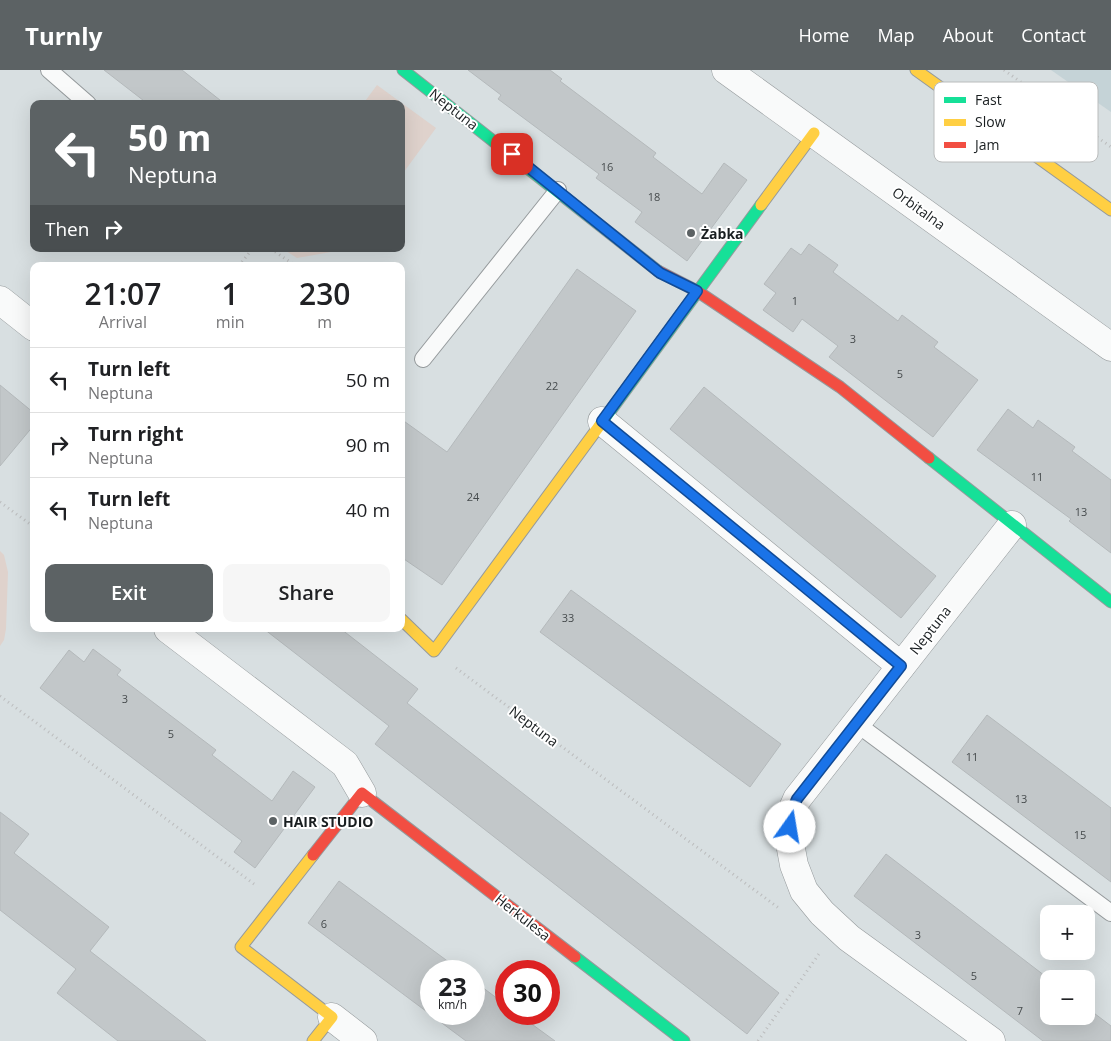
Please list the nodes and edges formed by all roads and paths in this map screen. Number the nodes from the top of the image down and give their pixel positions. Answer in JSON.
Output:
{"nodes":[{"id":1,"x":49,"y":70,"type":"edge"},
{"id":2,"x":403,"y":70,"type":"edge"},
{"id":3,"x":726,"y":70,"type":"edge"},
{"id":4,"x":916,"y":70,"type":"edge"},
{"id":5,"x":1004,"y":70,"type":"edge"},
{"id":6,"x":1021,"y":82,"type":"edge"},
{"id":7,"x":934,"y":83,"type":"edge"},
{"id":8,"x":83,"y":100,"type":"edge"},
{"id":9,"x":814,"y":133,"type":"junction"},
{"id":10,"x":1098,"y":138,"type":"edge"},
{"id":11,"x":1111,"y":147,"type":"edge"},
{"id":12,"x":1044,"y":162,"type":"edge"},
{"id":13,"x":558,"y":190,"type":"junction"},
{"id":14,"x":1111,"y":210,"type":"edge"},
{"id":15,"x":250,"y":252,"type":"edge"},
{"id":16,"x":275,"y":252,"type":"edge"},
{"id":17,"x":242,"y":262,"type":"edge"},
{"id":18,"x":290,"y":262,"type":"edge"},
{"id":19,"x":697,"y":291,"type":"junction"},
{"id":20,"x":0,"y":300,"type":"edge"},
{"id":21,"x":30,"y":324,"type":"edge"},
{"id":22,"x":1111,"y":347,"type":"edge"},
{"id":23,"x":423,"y":359,"type":"dead end"},
{"id":24,"x":602,"y":421,"type":"junction"},
{"id":25,"x":0,"y":502,"type":"edge"},
{"id":26,"x":30,"y":524,"type":"edge"},
{"id":27,"x":1012,"y":525,"type":"junction"},
{"id":28,"x":1111,"y":602,"type":"edge"},
{"id":29,"x":405,"y":623,"type":"edge"},
{"id":30,"x":172,"y":632,"type":"edge"},
{"id":31,"x":434,"y":651,"type":"junction"},
{"id":32,"x":901,"y":666,"type":"junction"},
{"id":33,"x":0,"y":696,"type":"edge"},
{"id":34,"x":857,"y":724,"type":"junction"},
{"id":35,"x":362,"y":793,"type":"junction"},
{"id":36,"x":277,"y":901,"type":"junction"},
{"id":37,"x":784,"y":912,"type":"dead end"},
{"id":38,"x":1111,"y":913,"type":"edge"},
{"id":39,"x":838,"y":927,"type":"junction"},
{"id":40,"x":332,"y":1017,"type":"junction"},
{"id":41,"x":313,"y":1041,"type":"edge"},
{"id":42,"x":363,"y":1041,"type":"edge"},
{"id":43,"x":684,"y":1041,"type":"edge"},
{"id":44,"x":758,"y":1041,"type":"edge"},
{"id":45,"x":991,"y":1041,"type":"edge"}],
"edges":[{"from":1,"to":8,"type":"lane"},
{"from":2,"to":13,"type":"street","name":"Neptuna"},
{"from":3,"to":9,"type":"street","name":"Orbitalna"},
{"from":4,"to":7,"type":"street"},
{"from":5,"to":6,"type":"path"},
{"from":9,"to":19,"type":"street"},
{"from":9,"to":22,"type":"street","name":"Orbitalna"},
{"from":10,"to":11,"type":"path"},
{"from":12,"to":14,"type":"street"},
{"from":13,"to":19,"type":"street","name":"Neptuna"},
{"from":13,"to":23,"type":"lane"},
{"from":15,"to":17,"type":"path"},
{"from":16,"to":18,"type":"path"},
{"from":19,"to":24,"type":"street"},
{"from":19,"to":27,"type":"street","name":"Neptuna"},
{"from":20,"to":21,"type":"street"},
{"from":24,"to":31,"type":"street"},
{"from":24,"to":32,"type":"street","name":"Neptuna"},
{"from":25,"to":26,"type":"path"},
{"from":27,"to":28,"type":"street","name":"Neptuna"},
{"from":27,"to":32,"type":"street","name":"Neptuna"},
{"from":29,"to":31,"type":"street"},
{"from":30,"to":35,"type":"street","name":"Herkulesa"},
{"from":31,"to":37,"type":"path","name":"Neptuna"},
{"from":32,"to":34,"type":"street"},
{"from":33,"to":36,"type":"path"},
{"from":34,"to":38,"type":"lane"},
{"from":34,"to":39,"type":"street"},
{"from":35,"to":36,"type":"street"},
{"from":35,"to":43,"type":"street","name":"Herkulesa"},
{"from":36,"to":40,"type":"street"},
{"from":39,"to":44,"type":"path"},
{"from":39,"to":45,"type":"street"},
{"from":40,"to":41,"type":"street"},
{"from":40,"to":42,"type":"street"}]}
